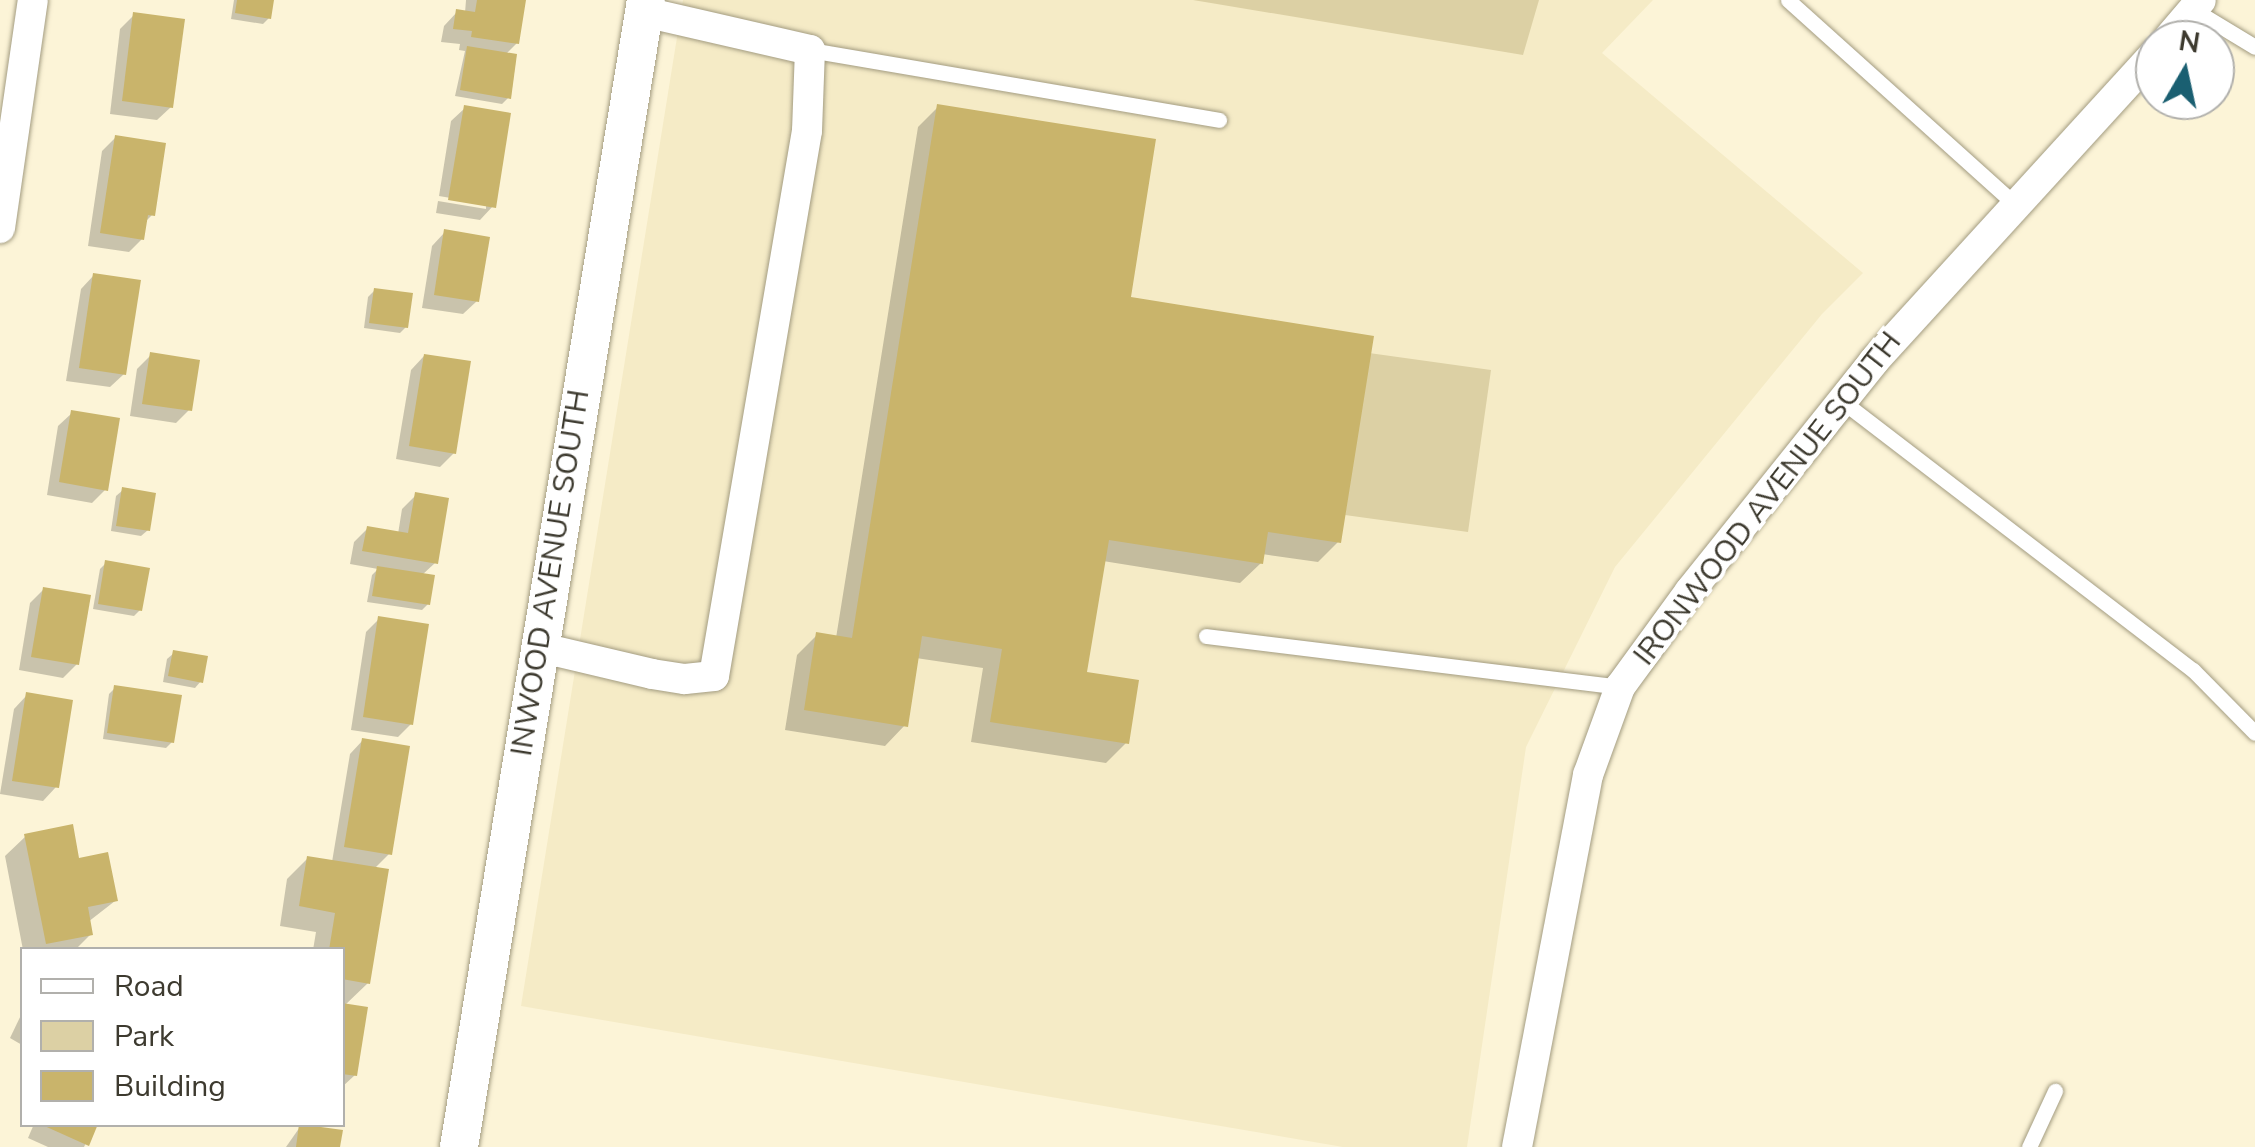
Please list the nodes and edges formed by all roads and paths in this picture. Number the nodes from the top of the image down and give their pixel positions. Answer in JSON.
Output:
{"nodes":[{"id":1,"x":33,"y":0,"type":"edge"},
{"id":2,"x":1788,"y":0,"type":"edge"},
{"id":3,"x":2198,"y":5,"type":"edge"},
{"id":4,"x":645,"y":6,"type":"edge"},
{"id":5,"x":2255,"y":47,"type":"edge"},
{"id":6,"x":810,"y":50,"type":"junction"},
{"id":7,"x":2135,"y":75,"type":"edge"},
{"id":8,"x":1219,"y":120,"type":"dead end"},
{"id":9,"x":2016,"y":205,"type":"junction"},
{"id":10,"x":0,"y":228,"type":"edge"},
{"id":11,"x":1842,"y":401,"type":"junction"},
{"id":12,"x":1206,"y":636,"type":"dead end"},
{"id":13,"x":538,"y":647,"type":"junction"},
{"id":14,"x":1620,"y":687,"type":"junction"},
{"id":15,"x":2255,"y":733,"type":"edge"},
{"id":16,"x":2055,"y":1090,"type":"dead end"},
{"id":17,"x":459,"y":1147,"type":"edge"},
{"id":18,"x":1517,"y":1147,"type":"edge"},
{"id":19,"x":2029,"y":1147,"type":"edge"}],
"edges":[{"from":1,"to":10,"type":"street"},
{"from":2,"to":9,"type":"lane"},
{"from":3,"to":5,"type":"lane"},
{"from":4,"to":6,"type":"street"},
{"from":4,"to":13,"type":"street","name":"INWOOD AVENUE SOUTH"},
{"from":6,"to":8,"type":"lane"},
{"from":6,"to":13,"type":"street"},
{"from":7,"to":9,"type":"street","name":"IRONWOOD AVENUE SOUTH"},
{"from":9,"to":11,"type":"street","name":"IRONWOOD AVENUE SOUTH"},
{"from":11,"to":14,"type":"street","name":"IRONWOOD AVENUE SOUTH"},
{"from":11,"to":15,"type":"lane"},
{"from":12,"to":14,"type":"lane"},
{"from":13,"to":17,"type":"street","name":"INWOOD AVENUE SOUTH"},
{"from":14,"to":18,"type":"street","name":"IRONWOOD AVENUE SOUTH"},
{"from":16,"to":19,"type":"lane"}]}
